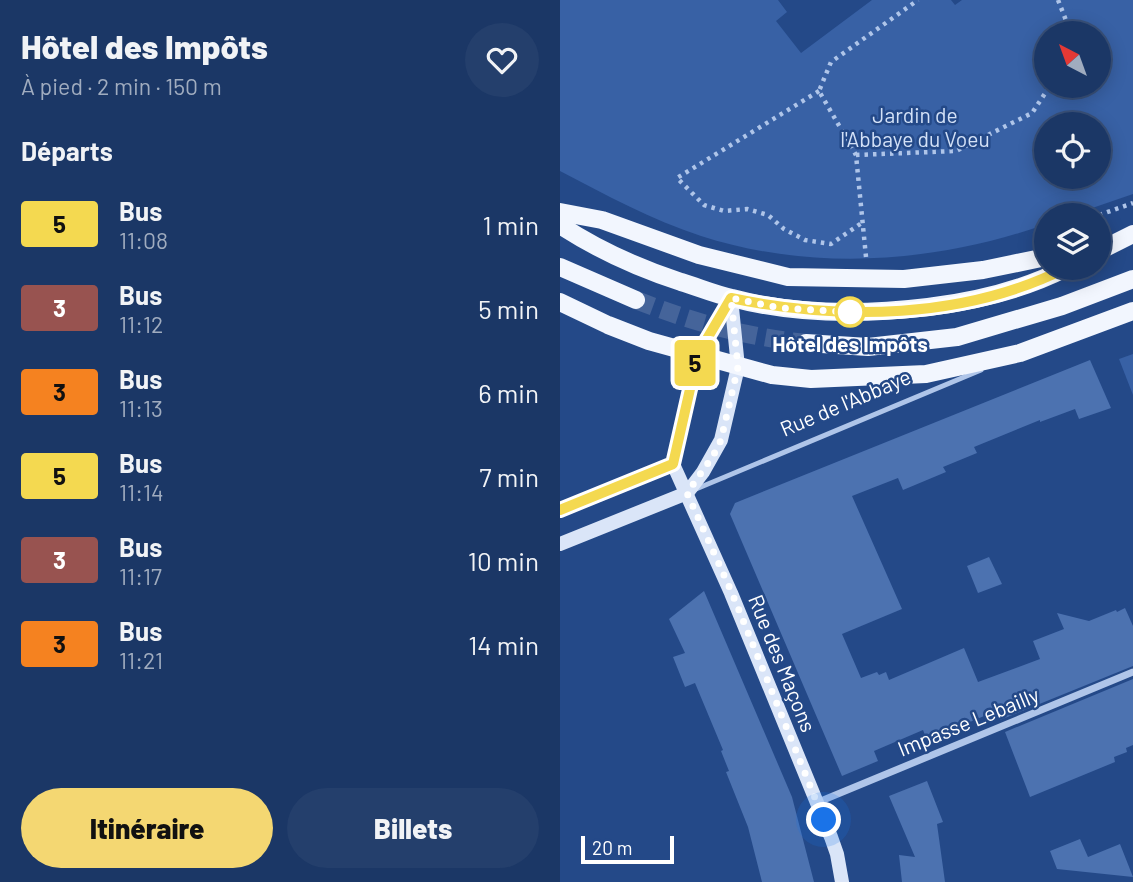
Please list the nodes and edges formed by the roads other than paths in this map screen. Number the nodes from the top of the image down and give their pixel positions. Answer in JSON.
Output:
{"nodes":[{"id":1,"x":560,"y":212,"type":"edge"},
{"id":2,"x":560,"y":225,"type":"edge"},
{"id":3,"x":1131,"y":234,"type":"edge"},
{"id":4,"x":1111,"y":240,"type":"edge"},
{"id":5,"x":1111,"y":245,"type":"edge"},
{"id":6,"x":1034,"y":259,"type":"edge"},
{"id":7,"x":560,"y":267,"type":"edge"},
{"id":8,"x":1133,"y":279,"type":"edge"},
{"id":9,"x":1043,"y":280,"type":"edge"},
{"id":10,"x":731,"y":298,"type":"junction"},
{"id":11,"x":636,"y":300,"type":"tunnel mouth"},
{"id":12,"x":563,"y":303,"type":"edge"},
{"id":13,"x":1133,"y":311,"type":"edge"},
{"id":14,"x":806,"y":343,"type":"tunnel mouth"},
{"id":15,"x":1020,"y":353,"type":"junction"},
{"id":16,"x":698,"y":354,"type":"junction"},
{"id":17,"x":738,"y":367,"type":"junction"},
{"id":18,"x":673,"y":464,"type":"junction"},
{"id":19,"x":687,"y":493,"type":"junction"},
{"id":20,"x":560,"y":510,"type":"edge"},
{"id":21,"x":560,"y":544,"type":"edge"},
{"id":22,"x":1133,"y":672,"type":"edge"},
{"id":23,"x":816,"y":803,"type":"junction"},
{"id":24,"x":842,"y":882,"type":"edge"}],
"edges":[{"from":1,"to":6,"type":"main road"},
{"from":2,"to":10,"type":"main road"},
{"from":3,"to":4,"type":"main road"},
{"from":3,"to":5,"type":"main road"},
{"from":7,"to":11,"type":"main road"},
{"from":8,"to":14,"type":"main road","name":"Rue de l'Abbaye"},
{"from":9,"to":10,"type":"main road"},
{"from":10,"to":16,"type":"main road"},
{"from":10,"to":17,"type":"main road"},
{"from":12,"to":16,"type":"main road","name":"Rue de l'Abbaye"},
{"from":13,"to":15,"type":"main road","name":"Rue de l'Abbaye"},
{"from":15,"to":17,"type":"main road","name":"Rue de l'Abbaye"},
{"from":15,"to":19,"type":"lane","name":"Rue de l'Abbaye"},
{"from":16,"to":17,"type":"main road","name":"Rue de l'Abbaye"},
{"from":16,"to":18,"type":"main road"},
{"from":17,"to":19,"type":"main road"},
{"from":18,"to":19,"type":"main road","name":"Rue des Maçons"},
{"from":18,"to":20,"type":"main road"},
{"from":19,"to":21,"type":"main road","name":"Rue de l'Abbaye"},
{"from":19,"to":23,"type":"main road","name":"Rue des Maçons"},
{"from":22,"to":23,"type":"street","name":"Impasse Lebailly"},
{"from":23,"to":24,"type":"main road","name":"Rue des Maçons"}]}
